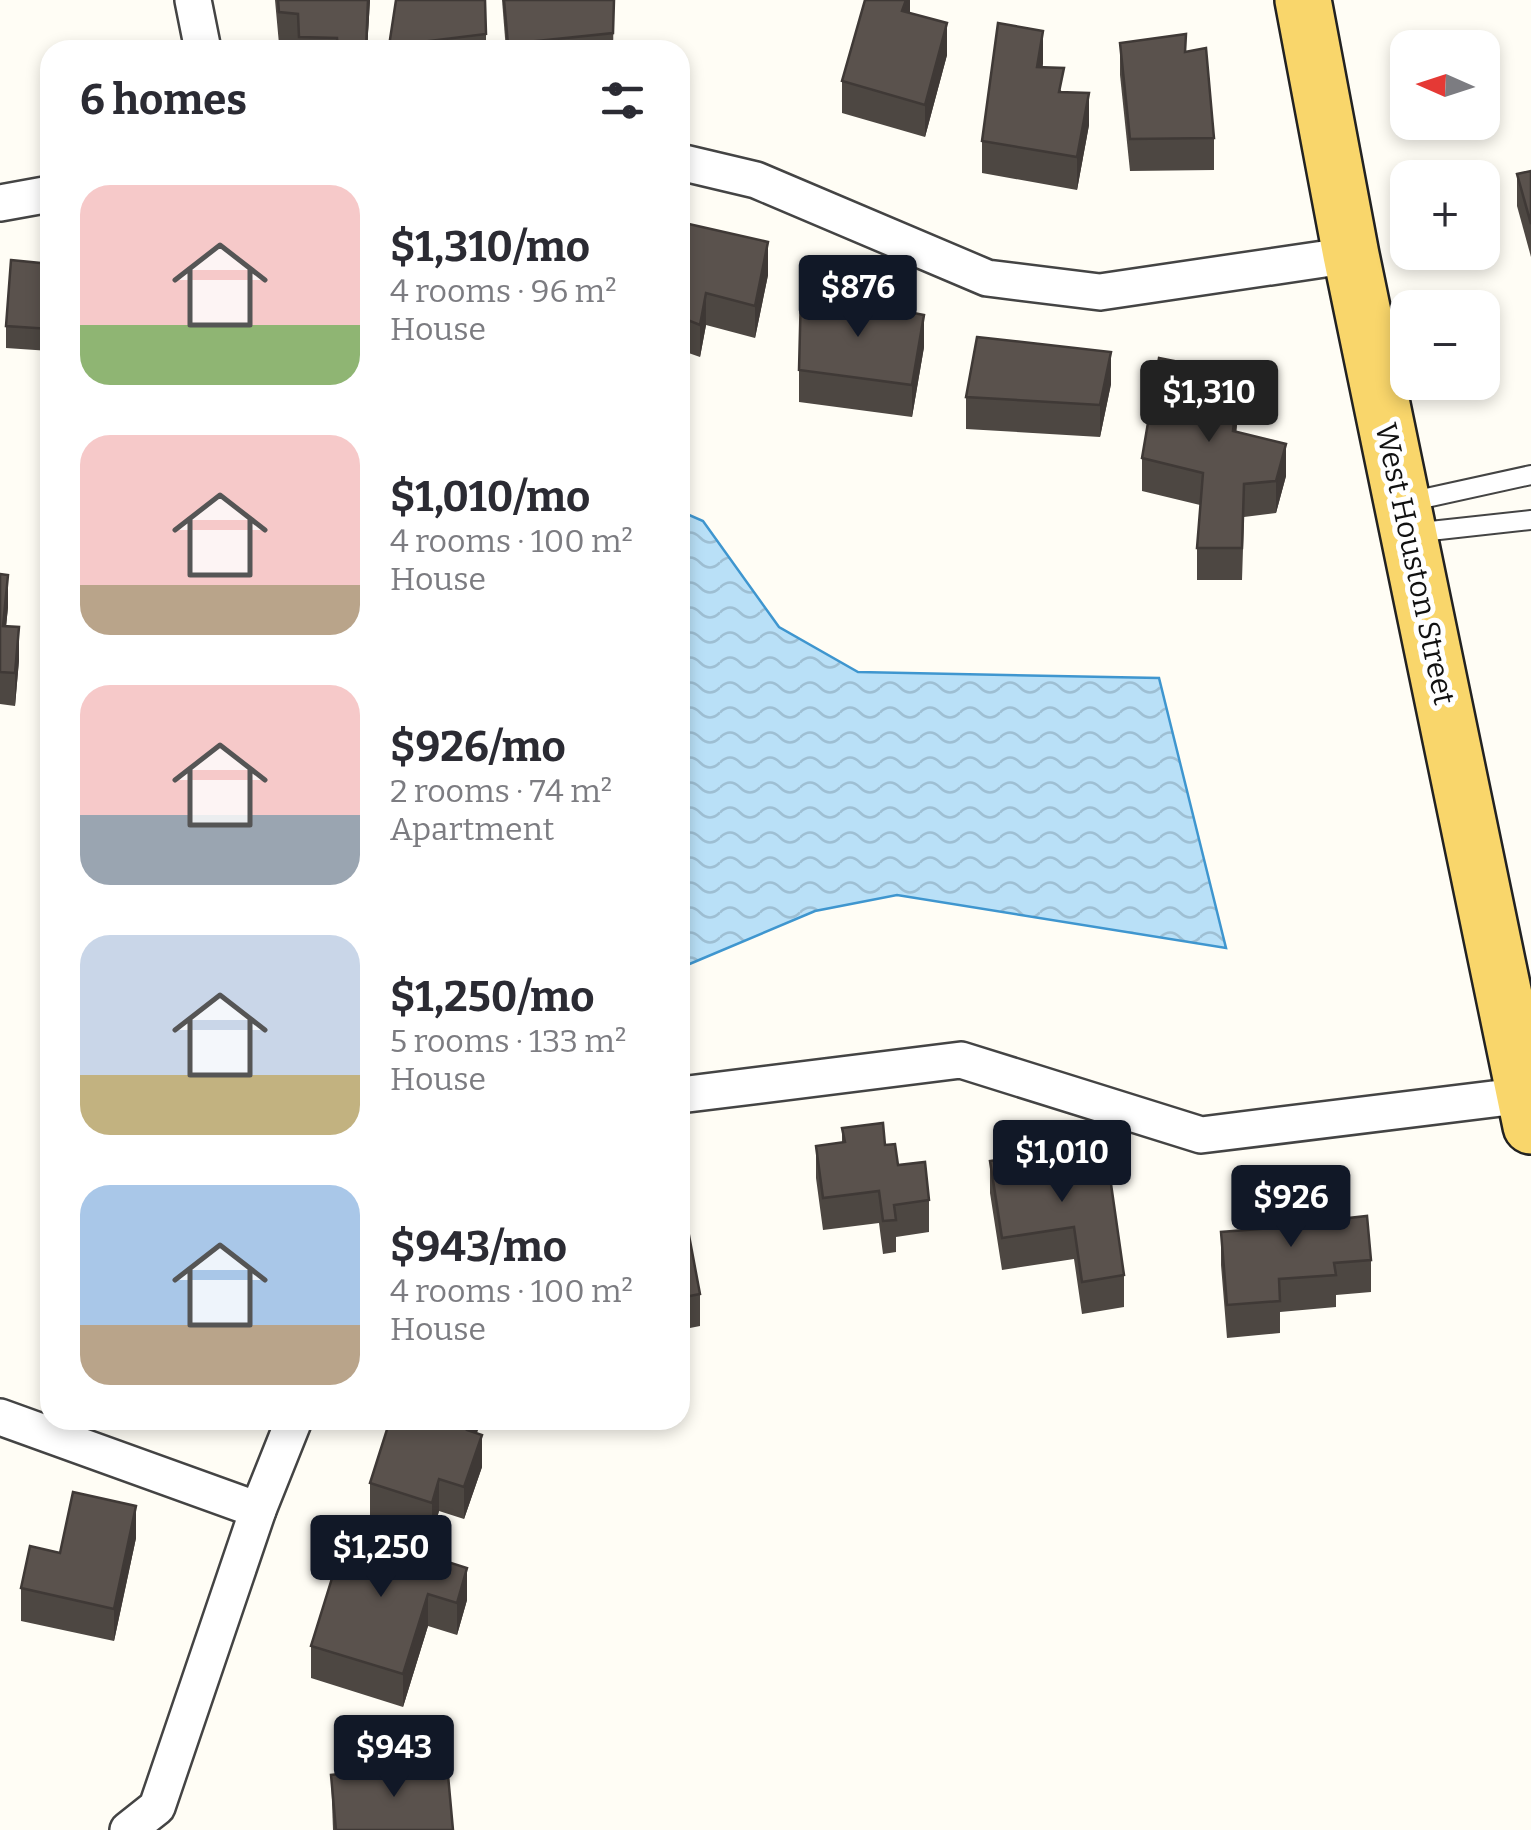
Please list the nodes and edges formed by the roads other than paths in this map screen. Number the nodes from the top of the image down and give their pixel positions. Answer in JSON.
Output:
{"nodes":[{"id":1,"x":193,"y":0,"type":"edge"},
{"id":2,"x":1303,"y":0,"type":"edge"},
{"id":3,"x":201,"y":40,"type":"edge"},
{"id":4,"x":690,"y":164,"type":"edge"},
{"id":5,"x":40,"y":196,"type":"edge"},
{"id":6,"x":0,"y":203,"type":"edge"},
{"id":7,"x":1351,"y":255,"type":"junction"},
{"id":8,"x":1531,"y":475,"type":"edge"},
{"id":9,"x":1405,"y":518,"type":"junction"},
{"id":10,"x":1531,"y":520,"type":"edge"},
{"id":11,"x":690,"y":1094,"type":"edge"},
{"id":12,"x":1528,"y":1111,"type":"edge"},
{"id":13,"x":0,"y":1417,"type":"edge"},
{"id":14,"x":290,"y":1430,"type":"edge"},
{"id":15,"x":258,"y":1510,"type":"junction"},
{"id":16,"x":166,"y":1819,"type":"edge"},
{"id":17,"x":128,"y":1830,"type":"edge"}],
"edges":[{"from":1,"to":3,"type":"street"},
{"from":2,"to":7,"type":"main road","name":"West Houston Street"},
{"from":4,"to":7,"type":"street"},
{"from":5,"to":6,"type":"street"},
{"from":7,"to":9,"type":"main road","name":"West Houston Street"},
{"from":8,"to":9,"type":"lane"},
{"from":9,"to":10,"type":"lane"},
{"from":9,"to":12,"type":"main road","name":"West Houston Street"},
{"from":11,"to":12,"type":"street"},
{"from":13,"to":15,"type":"street"},
{"from":14,"to":15,"type":"street"},
{"from":15,"to":16,"type":"street"},
{"from":16,"to":17,"type":"street"}]}
